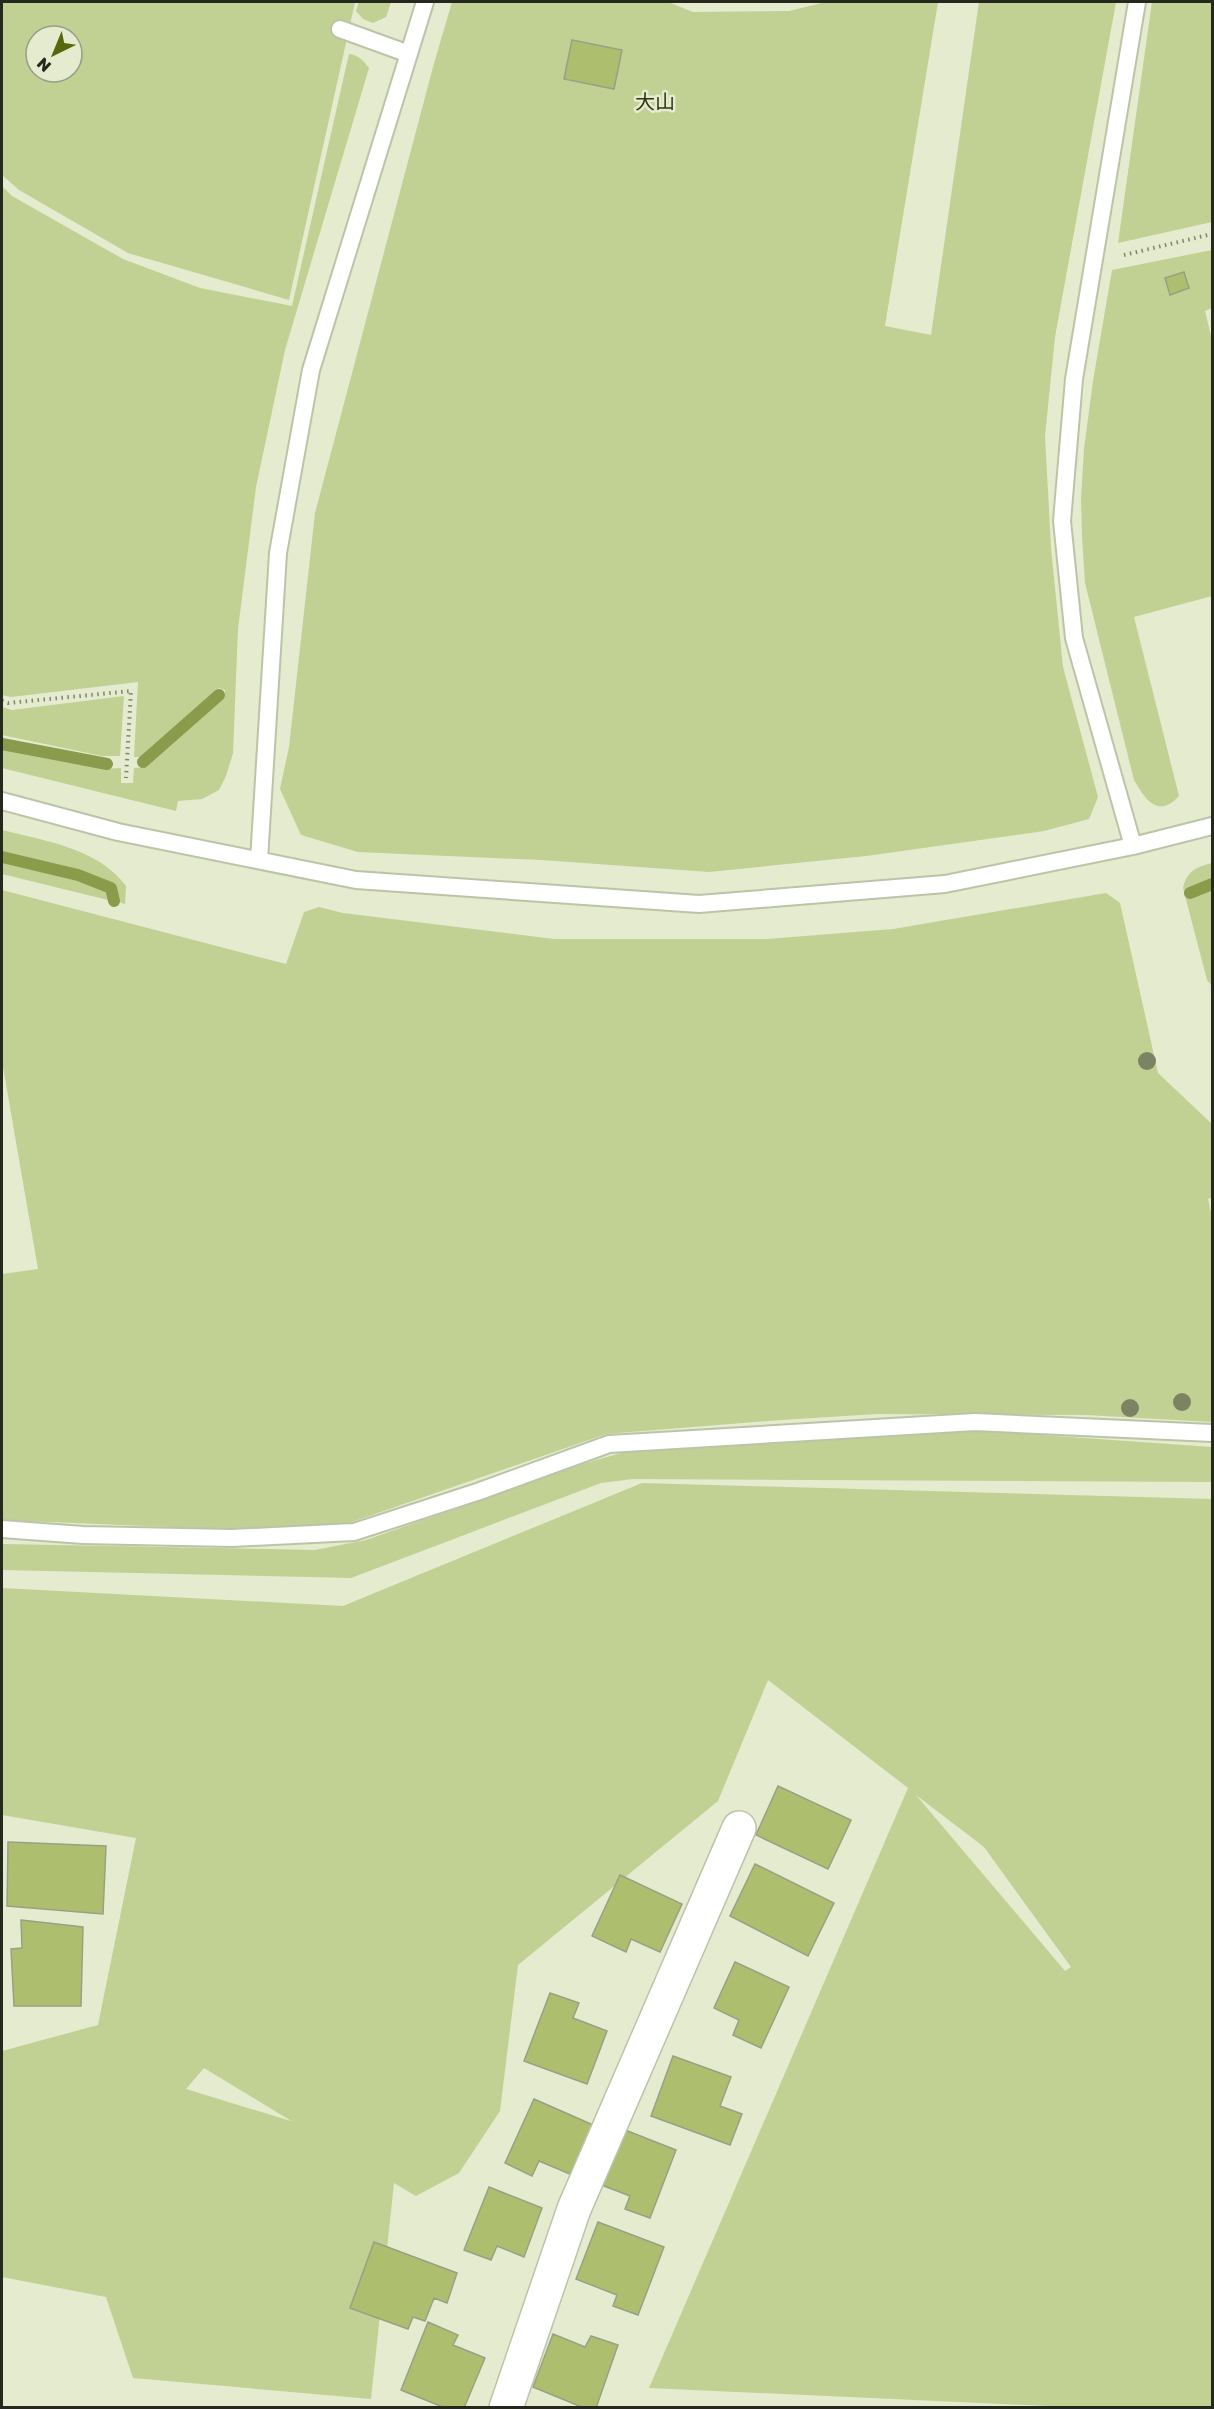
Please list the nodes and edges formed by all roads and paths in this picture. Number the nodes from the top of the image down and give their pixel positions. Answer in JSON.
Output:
{"nodes":[{"id":1,"x":425,"y":2,"type":"edge"},
{"id":2,"x":1137,"y":2,"type":"edge"},
{"id":3,"x":340,"y":29,"type":"dead end"},
{"id":4,"x":409,"y":54,"type":"junction"},
{"id":5,"x":1212,"y":234,"type":"edge"},
{"id":6,"x":1094,"y":261,"type":"junction"},
{"id":7,"x":2,"y":701,"type":"edge"},
{"id":8,"x":126,"y":778,"type":"dead end"},
{"id":9,"x":2,"y":801,"type":"edge"},
{"id":10,"x":1212,"y":826,"type":"edge"},
{"id":11,"x":1133,"y":846,"type":"junction"},
{"id":12,"x":260,"y":860,"type":"junction"},
{"id":13,"x":1212,"y":1432,"type":"edge"},
{"id":14,"x":2,"y":1529,"type":"edge"},
{"id":15,"x":739,"y":1828,"type":"dead end"},
{"id":16,"x":506,"y":2408,"type":"edge"}],
"edges":[{"from":1,"to":4,"type":"lane"},
{"from":2,"to":6,"type":"lane"},
{"from":3,"to":4,"type":"lane"},
{"from":4,"to":12,"type":"lane"},
{"from":5,"to":6,"type":"path"},
{"from":6,"to":11,"type":"lane"},
{"from":7,"to":8,"type":"path"},
{"from":9,"to":12,"type":"lane"},
{"from":10,"to":11,"type":"lane"},
{"from":11,"to":12,"type":"lane"},
{"from":13,"to":14,"type":"lane"},
{"from":15,"to":16,"type":"street"}]}
